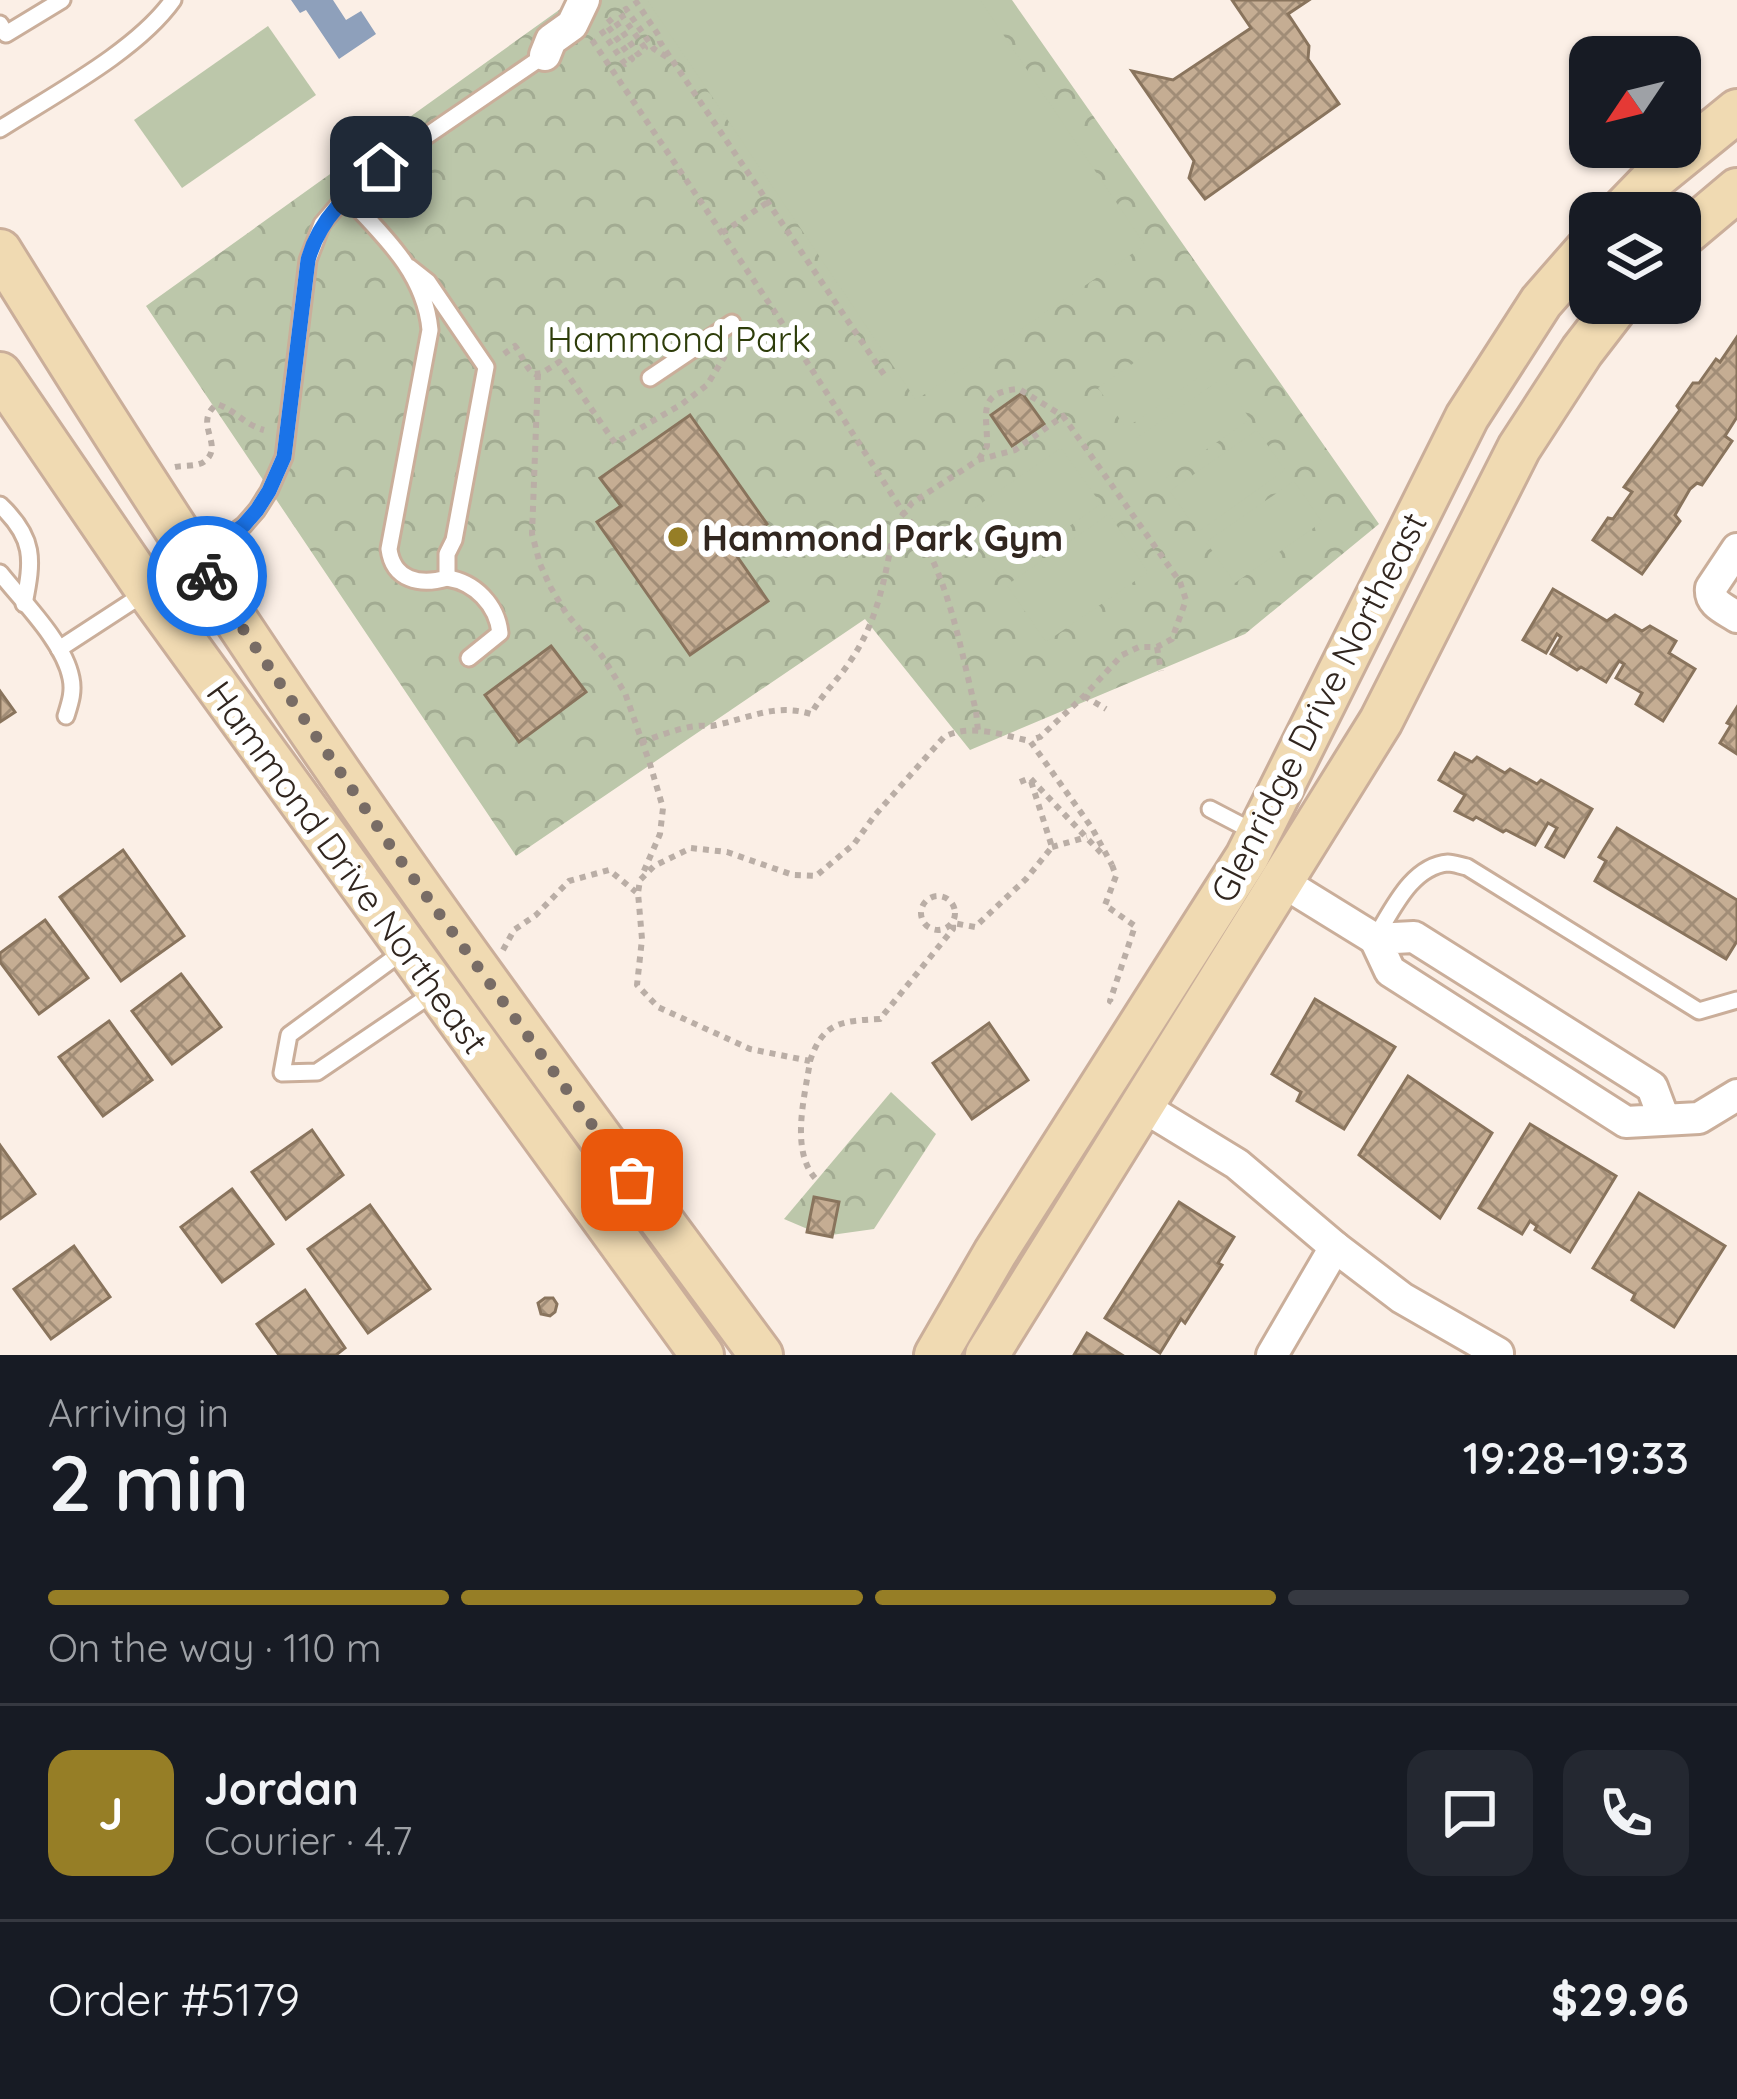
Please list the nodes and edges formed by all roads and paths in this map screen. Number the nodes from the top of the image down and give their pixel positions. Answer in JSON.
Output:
{"nodes":[{"id":1,"x":62,"y":0,"type":"edge"},
{"id":2,"x":172,"y":0,"type":"edge"},
{"id":3,"x":635,"y":0,"type":"edge"},
{"id":4,"x":586,"y":22,"type":"edge"},
{"id":5,"x":0,"y":24,"type":"edge"},
{"id":6,"x":545,"y":55,"type":"joint"},
{"id":7,"x":672,"y":60,"type":"junction"},
{"id":8,"x":1737,"y":111,"type":"edge"},
{"id":9,"x":0,"y":129,"type":"edge"},
{"id":10,"x":1737,"y":190,"type":"edge"},
{"id":11,"x":1640,"y":192,"type":"edge"},
{"id":12,"x":346,"y":196,"type":"junction"},
{"id":13,"x":768,"y":202,"type":"junction"},
{"id":14,"x":1701,"y":220,"type":"edge"},
{"id":15,"x":722,"y":233,"type":"junction"},
{"id":16,"x":0,"y":251,"type":"edge"},
{"id":17,"x":409,"y":267,"type":"junction"},
{"id":18,"x":1569,"y":270,"type":"edge"},
{"id":19,"x":731,"y":322,"type":"dead end"},
{"id":20,"x":1603,"y":324,"type":"edge"},
{"id":21,"x":0,"y":374,"type":"edge"},
{"id":22,"x":538,"y":374,"type":"dead end"},
{"id":23,"x":650,"y":378,"type":"dead end"},
{"id":24,"x":887,"y":379,"type":"dead end"},
{"id":25,"x":1063,"y":416,"type":"junction"},
{"id":26,"x":264,"y":430,"type":"dead end"},
{"id":27,"x":978,"y":460,"type":"junction"},
{"id":28,"x":174,"y":468,"type":"dead end"},
{"id":29,"x":0,"y":505,"type":"edge"},
{"id":30,"x":903,"y":512,"type":"junction"},
{"id":31,"x":1737,"y":549,"type":"edge"},
{"id":32,"x":197,"y":561,"type":"junction"},
{"id":33,"x":0,"y":573,"type":"edge"},
{"id":34,"x":447,"y":578,"type":"junction"},
{"id":35,"x":148,"y":591,"type":"junction"},
{"id":36,"x":24,"y":604,"type":"junction"},
{"id":37,"x":1737,"y":617,"type":"edge"},
{"id":38,"x":1157,"y":647,"type":"junction"},
{"id":39,"x":59,"y":649,"type":"junction"},
{"id":40,"x":469,"y":658,"type":"dead end"},
{"id":41,"x":1161,"y":671,"type":"dead end"},
{"id":42,"x":1084,"y":696,"type":"junction"},
{"id":43,"x":1106,"y":709,"type":"dead end"},
{"id":44,"x":66,"y":716,"type":"dead end"},
{"id":45,"x":978,"y":730,"type":"junction"},
{"id":46,"x":1030,"y":741,"type":"junction"},
{"id":47,"x":641,"y":742,"type":"junction"},
{"id":48,"x":1030,"y":778,"type":"junction"},
{"id":49,"x":1020,"y":782,"type":"dead end"},
{"id":50,"x":1210,"y":809,"type":"dead end"},
{"id":51,"x":1258,"y":834,"type":"junction"},
{"id":52,"x":1087,"y":837,"type":"junction"},
{"id":53,"x":1052,"y":847,"type":"junction"},
{"id":54,"x":1112,"y":865,"type":"junction"},
{"id":55,"x":640,"y":880,"type":"junction"},
{"id":56,"x":1281,"y":881,"type":"junction"},
{"id":57,"x":638,"y":893,"type":"junction"},
{"id":58,"x":952,"y":922,"type":"junction"},
{"id":59,"x":1375,"y":939,"type":"junction"},
{"id":60,"x":407,"y":948,"type":"junction"},
{"id":61,"x":500,"y":952,"type":"dead end"},
{"id":62,"x":438,"y":990,"type":"junction"},
{"id":63,"x":1737,"y":1000,"type":"edge"},
{"id":64,"x":1127,"y":1005,"type":"dead end"},
{"id":65,"x":809,"y":1061,"type":"junction"},
{"id":66,"x":1737,"y":1095,"type":"edge"},
{"id":67,"x":1142,"y":1106,"type":"junction"},
{"id":68,"x":1664,"y":1119,"type":"junction"},
{"id":69,"x":815,"y":1178,"type":"dead end"},
{"id":70,"x":1335,"y":1247,"type":"junction"},
{"id":71,"x":1498,"y":1353,"type":"edge"},
{"id":72,"x":702,"y":1355,"type":"edge"},
{"id":73,"x":761,"y":1355,"type":"edge"},
{"id":74,"x":936,"y":1355,"type":"edge"},
{"id":75,"x":987,"y":1355,"type":"edge"},
{"id":76,"x":1272,"y":1355,"type":"edge"}],
"edges":[{"from":1,"to":5,"type":"lane"},
{"from":2,"to":9,"type":"lane"},
{"from":3,"to":7,"type":"path"},
{"from":4,"to":6,"type":"street"},
{"from":4,"to":7,"type":"path"},
{"from":4,"to":15,"type":"path"},
{"from":6,"to":12,"type":"lane"},
{"from":7,"to":13,"type":"path"},
{"from":8,"to":11,"type":"main road"},
{"from":10,"to":14,"type":"main road"},
{"from":12,"to":17,"type":"lane"},
{"from":12,"to":32,"type":"lane"},
{"from":13,"to":15,"type":"path"},
{"from":13,"to":24,"type":"path"},
{"from":15,"to":30,"type":"path"},
{"from":16,"to":32,"type":"main road","name":"Hammond Drive Northeast"},
{"from":17,"to":34,"type":"lane"},
{"from":17,"to":34,"type":"lane"},
{"from":18,"to":51,"type":"main road","name":"Glenridge Drive Northeast"},
{"from":19,"to":23,"type":"lane"},
{"from":20,"to":56,"type":"main road","name":"Glenridge Drive Northeast"},
{"from":21,"to":35,"type":"main road","name":"Hammond Drive Northeast"},
{"from":22,"to":47,"type":"path"},
{"from":25,"to":27,"type":"path"},
{"from":25,"to":27,"type":"path"},
{"from":25,"to":38,"type":"path"},
{"from":26,"to":28,"type":"path"},
{"from":27,"to":30,"type":"path"},
{"from":29,"to":36,"type":"lane"},
{"from":30,"to":45,"type":"path"},
{"from":30,"to":47,"type":"path"},
{"from":31,"to":37,"type":"street"},
{"from":32,"to":73,"type":"main road","name":"Hammond Drive Northeast"},
{"from":33,"to":36,"type":"lane"},
{"from":34,"to":40,"type":"lane"},
{"from":35,"to":39,"type":"lane"},
{"from":35,"to":60,"type":"main road","name":"Hammond Drive Northeast"},
{"from":36,"to":39,"type":"lane"},
{"from":38,"to":41,"type":"path"},
{"from":38,"to":42,"type":"path"},
{"from":39,"to":44,"type":"lane"},
{"from":42,"to":43,"type":"path"},
{"from":42,"to":46,"type":"path"},
{"from":45,"to":46,"type":"path"},
{"from":45,"to":55,"type":"path"},
{"from":46,"to":54,"type":"path"},
{"from":47,"to":55,"type":"path"},
{"from":48,"to":49,"type":"path"},
{"from":48,"to":52,"type":"path"},
{"from":48,"to":53,"type":"path"},
{"from":50,"to":51,"type":"lane"},
{"from":51,"to":74,"type":"main road","name":"Glenridge Drive Northeast"},
{"from":52,"to":53,"type":"path"},
{"from":52,"to":54,"type":"path"},
{"from":53,"to":58,"type":"path"},
{"from":54,"to":64,"type":"path"},
{"from":55,"to":57,"type":"path"},
{"from":56,"to":59,"type":"street"},
{"from":56,"to":67,"type":"main road","name":"Glenridge Drive Northeast"},
{"from":57,"to":61,"type":"path"},
{"from":57,"to":65,"type":"path"},
{"from":58,"to":58,"type":"path"},
{"from":58,"to":65,"type":"path"},
{"from":59,"to":63,"type":"lane"},
{"from":59,"to":68,"type":"street"},
{"from":59,"to":68,"type":"street"},
{"from":60,"to":62,"type":"main road","name":"Hammond Drive Northeast"},
{"from":60,"to":62,"type":"lane"},
{"from":62,"to":72,"type":"main road","name":"Hammond Drive Northeast"},
{"from":65,"to":69,"type":"path"},
{"from":66,"to":68,"type":"street"},
{"from":67,"to":70,"type":"street"},
{"from":67,"to":75,"type":"main road","name":"Glenridge Drive Northeast"},
{"from":70,"to":71,"type":"street"},
{"from":70,"to":76,"type":"street"}]}
